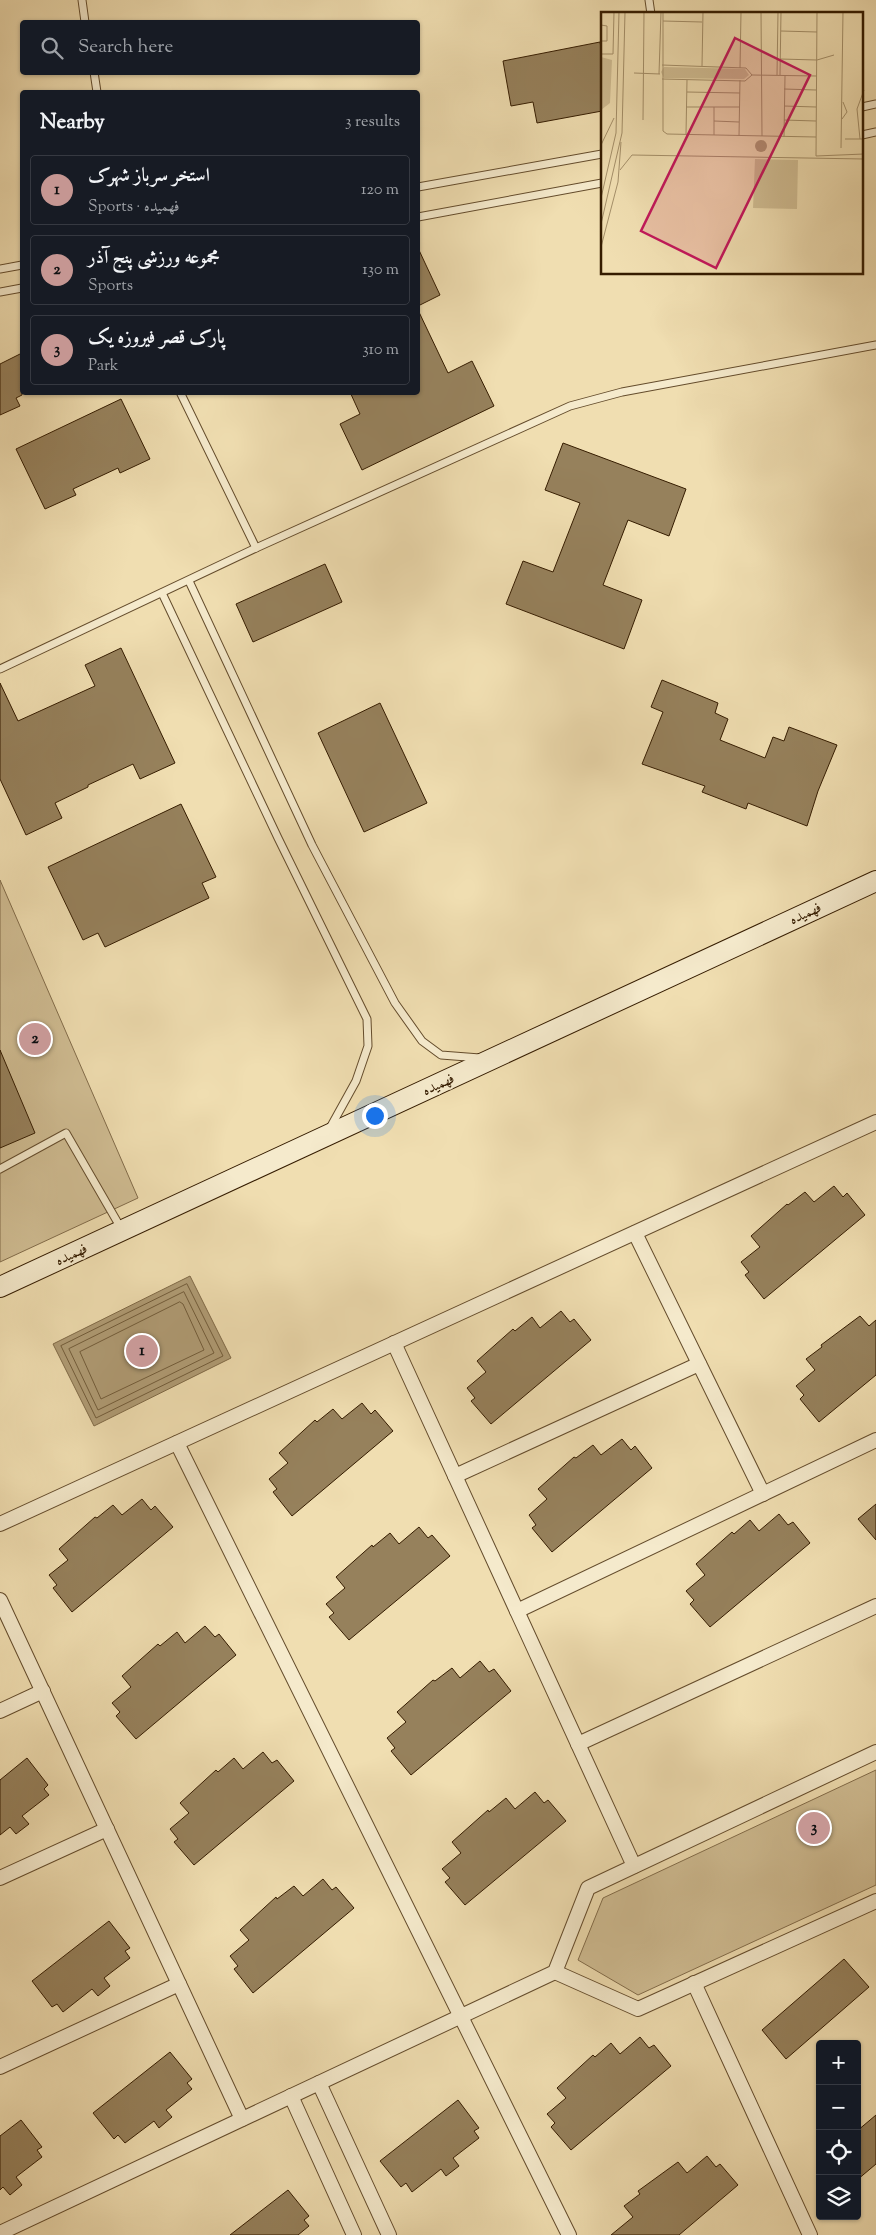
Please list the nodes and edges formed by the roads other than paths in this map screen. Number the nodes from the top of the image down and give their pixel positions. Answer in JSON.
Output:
{"nodes":[{"id":1,"x":82,"y":0,"type":"edge"},
{"id":2,"x":85,"y":20,"type":"edge"},
{"id":3,"x":94,"y":75,"type":"edge"},
{"id":4,"x":97,"y":90,"type":"edge"},
{"id":5,"x":601,"y":154,"type":"edge"},
{"id":6,"x":601,"y":183,"type":"edge"},
{"id":7,"x":420,"y":187,"type":"edge"},
{"id":8,"x":420,"y":217,"type":"edge"},
{"id":9,"x":20,"y":265,"type":"edge"},
{"id":10,"x":0,"y":269,"type":"edge"},
{"id":11,"x":20,"y":288,"type":"edge"},
{"id":12,"x":0,"y":292,"type":"edge"},
{"id":13,"x":876,"y":345,"type":"edge"},
{"id":14,"x":181,"y":395,"type":"edge"},
{"id":15,"x":256,"y":548,"type":"junction"},
{"id":16,"x":189,"y":581,"type":"junction"},
{"id":17,"x":162,"y":593,"type":"junction"},
{"id":18,"x":0,"y":669,"type":"edge"},
{"id":19,"x":876,"y":881,"type":"edge"},
{"id":20,"x":492,"y":1058,"type":"junction"},
{"id":21,"x":876,"y":1122,"type":"edge"},
{"id":22,"x":326,"y":1136,"type":"junction"},
{"id":23,"x":0,"y":1169,"type":"edge"},
{"id":24,"x":122,"y":1230,"type":"junction"},
{"id":25,"x":635,"y":1233,"type":"junction"},
{"id":26,"x":0,"y":1287,"type":"edge"},
{"id":27,"x":394,"y":1343,"type":"junction"},
{"id":28,"x":699,"y":1364,"type":"junction"},
{"id":29,"x":876,"y":1440,"type":"edge"},
{"id":30,"x":177,"y":1443,"type":"junction"},
{"id":31,"x":455,"y":1476,"type":"junction"},
{"id":32,"x":763,"y":1494,"type":"junction"},
{"id":33,"x":0,"y":1524,"type":"edge"},
{"id":34,"x":0,"y":1600,"type":"edge"},
{"id":35,"x":876,"y":1606,"type":"edge"},
{"id":36,"x":517,"y":1611,"type":"junction"},
{"id":37,"x":42,"y":1691,"type":"junction"},
{"id":38,"x":0,"y":1711,"type":"edge"},
{"id":39,"x":578,"y":1744,"type":"junction"},
{"id":40,"x":876,"y":1752,"type":"edge"},
{"id":41,"x":107,"y":1829,"type":"junction"},
{"id":42,"x":634,"y":1866,"type":"junction"},
{"id":43,"x":0,"y":1878,"type":"edge"},
{"id":44,"x":876,"y":1901,"type":"edge"},
{"id":45,"x":555,"y":1972,"type":"junction"},
{"id":46,"x":694,"y":1983,"type":"junction"},
{"id":47,"x":179,"y":1984,"type":"junction"},
{"id":48,"x":461,"y":2016,"type":"junction"},
{"id":49,"x":0,"y":2067,"type":"edge"},
{"id":50,"x":319,"y":2083,"type":"junction"},
{"id":51,"x":291,"y":2096,"type":"junction"},
{"id":52,"x":242,"y":2119,"type":"junction"},
{"id":53,"x":0,"y":2233,"type":"edge"},
{"id":54,"x":354,"y":2235,"type":"edge"},
{"id":55,"x":389,"y":2235,"type":"edge"},
{"id":56,"x":569,"y":2235,"type":"edge"},
{"id":57,"x":810,"y":2235,"type":"edge"}],
"edges":[{"from":1,"to":2,"type":"lane"},
{"from":3,"to":4,"type":"lane"},
{"from":5,"to":7,"type":"lane"},
{"from":6,"to":8,"type":"lane"},
{"from":9,"to":10,"type":"lane"},
{"from":11,"to":12,"type":"lane"},
{"from":13,"to":15,"type":"lane"},
{"from":14,"to":15,"type":"lane"},
{"from":15,"to":16,"type":"lane"},
{"from":16,"to":17,"type":"lane"},
{"from":16,"to":20,"type":"lane"},
{"from":17,"to":18,"type":"lane"},
{"from":17,"to":22,"type":"lane"},
{"from":19,"to":20,"type":"main road","name":"فهمیده"},
{"from":20,"to":22,"type":"main road","name":"فهمیده"},
{"from":21,"to":25,"type":"street"},
{"from":22,"to":24,"type":"main road","name":"فهمیده"},
{"from":23,"to":24,"type":"lane"},
{"from":24,"to":26,"type":"main road","name":"فهمیده"},
{"from":25,"to":27,"type":"street"},
{"from":25,"to":28,"type":"street"},
{"from":27,"to":30,"type":"street"},
{"from":27,"to":31,"type":"street"},
{"from":28,"to":31,"type":"street"},
{"from":28,"to":32,"type":"street"},
{"from":29,"to":32,"type":"street"},
{"from":30,"to":33,"type":"street"},
{"from":30,"to":48,"type":"street"},
{"from":31,"to":36,"type":"street"},
{"from":32,"to":36,"type":"street"},
{"from":34,"to":37,"type":"street"},
{"from":35,"to":39,"type":"street"},
{"from":36,"to":39,"type":"street"},
{"from":37,"to":38,"type":"street"},
{"from":37,"to":41,"type":"street"},
{"from":39,"to":42,"type":"street"},
{"from":40,"to":42,"type":"street"},
{"from":41,"to":43,"type":"street"},
{"from":41,"to":47,"type":"street"},
{"from":42,"to":45,"type":"street"},
{"from":44,"to":46,"type":"street"},
{"from":45,"to":46,"type":"street"},
{"from":45,"to":48,"type":"street"},
{"from":46,"to":57,"type":"street"},
{"from":47,"to":49,"type":"street"},
{"from":47,"to":52,"type":"street"},
{"from":48,"to":50,"type":"street"},
{"from":48,"to":56,"type":"street"},
{"from":50,"to":51,"type":"street"},
{"from":50,"to":55,"type":"street"},
{"from":51,"to":52,"type":"street"},
{"from":51,"to":54,"type":"street"},
{"from":52,"to":53,"type":"street"}]}
